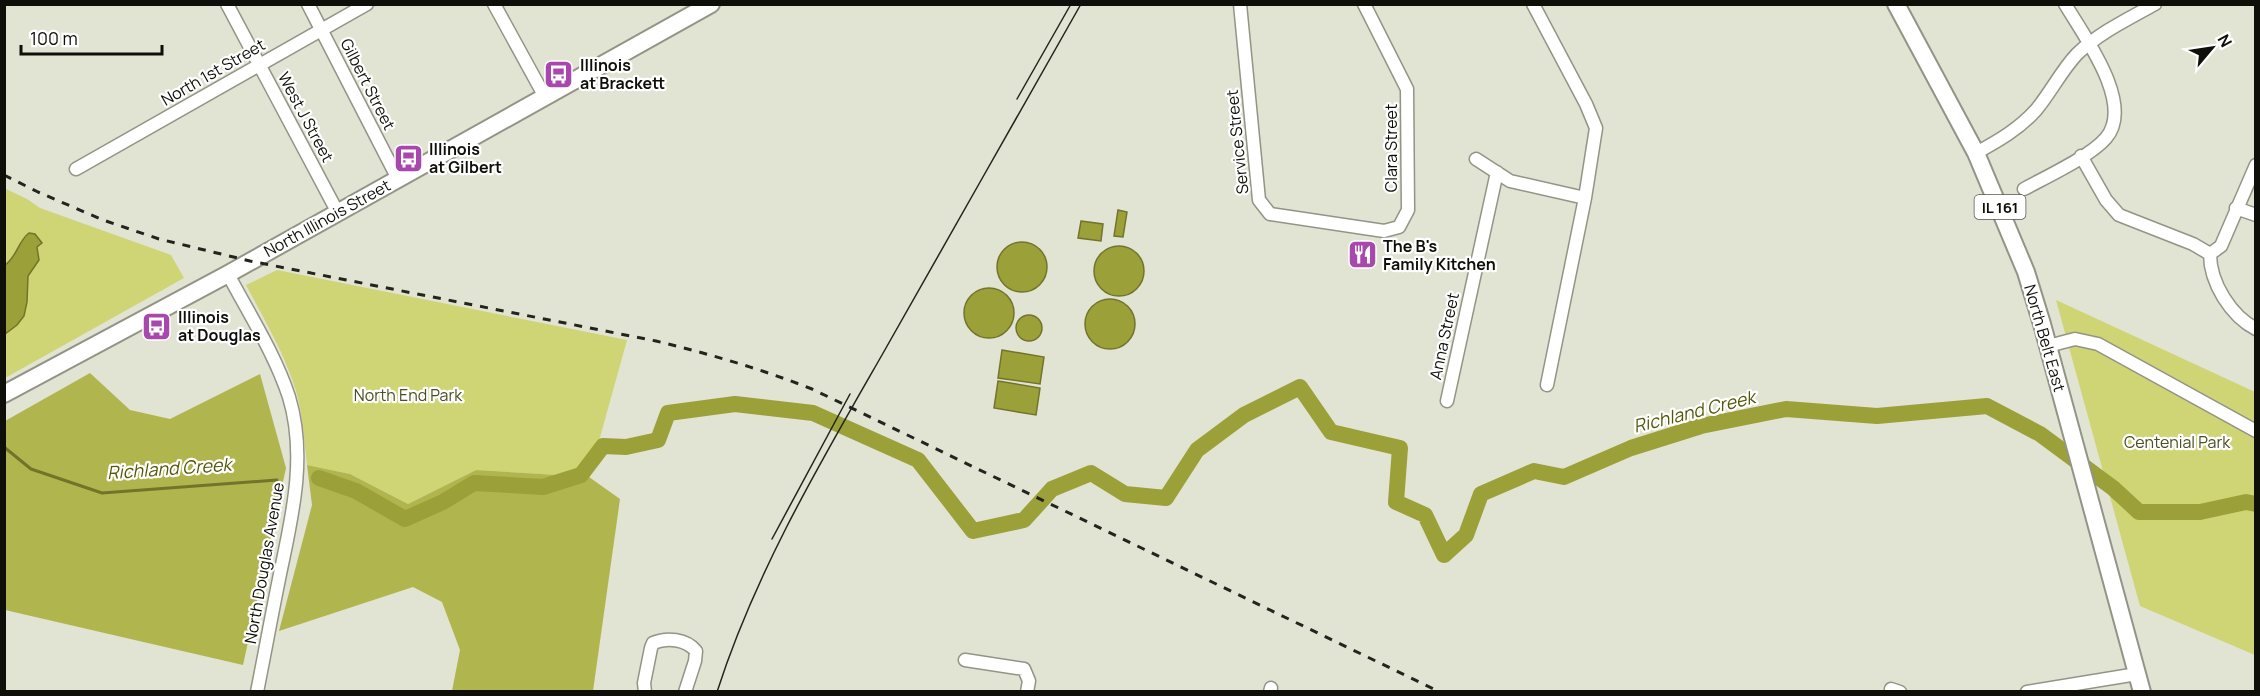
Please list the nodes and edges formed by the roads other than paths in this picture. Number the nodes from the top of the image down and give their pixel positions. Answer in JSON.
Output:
{"nodes":[{"id":1,"x":227,"y":4,"type":"edge"},
{"id":2,"x":308,"y":4,"type":"edge"},
{"id":3,"x":367,"y":4,"type":"edge"},
{"id":4,"x":494,"y":4,"type":"edge"},
{"id":5,"x":711,"y":4,"type":"edge"},
{"id":6,"x":1240,"y":4,"type":"edge"},
{"id":7,"x":1364,"y":4,"type":"edge"},
{"id":8,"x":1533,"y":4,"type":"edge"},
{"id":9,"x":1896,"y":4,"type":"edge"},
{"id":10,"x":2065,"y":4,"type":"edge"},
{"id":11,"x":2155,"y":4,"type":"edge"},
{"id":12,"x":321,"y":30,"type":"junction"},
{"id":13,"x":2088,"y":44,"type":"junction"},
{"id":14,"x":259,"y":64,"type":"junction"},
{"id":15,"x":545,"y":97,"type":"junction"},
{"id":16,"x":1976,"y":153,"type":"junction"},
{"id":17,"x":2081,"y":156,"type":"junction"},
{"id":18,"x":1476,"y":159,"type":"dead end"},
{"id":19,"x":2256,"y":165,"type":"edge"},
{"id":20,"x":76,"y":169,"type":"dead end"},
{"id":21,"x":1497,"y":172,"type":"junction"},
{"id":22,"x":398,"y":179,"type":"junction"},
{"id":23,"x":2024,"y":189,"type":"dead end"},
{"id":24,"x":1585,"y":198,"type":"junction"},
{"id":25,"x":2236,"y":208,"type":"junction"},
{"id":26,"x":338,"y":213,"type":"junction"},
{"id":27,"x":2256,"y":215,"type":"edge"},
{"id":28,"x":1399,"y":227,"type":"joint"},
{"id":29,"x":2210,"y":255,"type":"junction"},
{"id":30,"x":228,"y":274,"type":"junction"},
{"id":31,"x":2256,"y":329,"type":"edge"},
{"id":32,"x":2048,"y":346,"type":"junction"},
{"id":33,"x":1548,"y":386,"type":"dead end"},
{"id":34,"x":4,"y":394,"type":"edge"},
{"id":35,"x":1447,"y":401,"type":"dead end"},
{"id":36,"x":2256,"y":430,"type":"edge"},
{"id":37,"x":965,"y":660,"type":"dead end"},
{"id":38,"x":2137,"y":674,"type":"junction"},
{"id":39,"x":257,"y":692,"type":"edge"},
{"id":40,"x":645,"y":692,"type":"edge"},
{"id":41,"x":685,"y":692,"type":"edge"},
{"id":42,"x":1027,"y":692,"type":"edge"},
{"id":43,"x":2027,"y":692,"type":"edge"},
{"id":44,"x":2142,"y":692,"type":"edge"}],
"edges":[{"from":1,"to":14,"type":"street","name":"West J Street"},
{"from":2,"to":12,"type":"street","name":"Gilbert Street"},
{"from":3,"to":12,"type":"street","name":"North 1st Street"},
{"from":4,"to":15,"type":"street"},
{"from":5,"to":15,"type":"main road","name":"North Illinois Street"},
{"from":6,"to":28,"type":"street","name":"Service Street"},
{"from":7,"to":28,"type":"street","name":"Clara Street"},
{"from":8,"to":24,"type":"street"},
{"from":9,"to":16,"type":"main road","name":"North Belt East","number":"IL 161"},
{"from":10,"to":13,"type":"street"},
{"from":11,"to":13,"type":"street"},
{"from":12,"to":14,"type":"street","name":"North 1st Street"},
{"from":12,"to":22,"type":"street","name":"Gilbert Street"},
{"from":13,"to":16,"type":"street"},
{"from":13,"to":17,"type":"street"},
{"from":14,"to":20,"type":"street","name":"North 1st Street"},
{"from":14,"to":26,"type":"street","name":"West J Street"},
{"from":15,"to":22,"type":"main road","name":"North Illinois Street"},
{"from":16,"to":32,"type":"main road","name":"North Belt East","number":"IL 161"},
{"from":17,"to":23,"type":"street"},
{"from":17,"to":29,"type":"street"},
{"from":18,"to":21,"type":"street"},
{"from":19,"to":25,"type":"street"},
{"from":21,"to":24,"type":"street"},
{"from":21,"to":35,"type":"street","name":"Anna Street"},
{"from":22,"to":26,"type":"main road","name":"North Illinois Street"},
{"from":24,"to":33,"type":"street"},
{"from":25,"to":27,"type":"street"},
{"from":25,"to":29,"type":"street"},
{"from":26,"to":30,"type":"main road","name":"North Illinois Street"},
{"from":29,"to":31,"type":"street"},
{"from":30,"to":34,"type":"main road","name":"North Illinois Street"},
{"from":30,"to":39,"type":"street","name":"North Douglas Avenue"},
{"from":32,"to":36,"type":"street"},
{"from":32,"to":38,"type":"main road","name":"North Belt East","number":"IL 161"},
{"from":37,"to":42,"type":"street"},
{"from":38,"to":43,"type":"street"},
{"from":38,"to":44,"type":"main road","name":"North Belt East","number":"IL 161"},
{"from":40,"to":41,"type":"street"}]}
